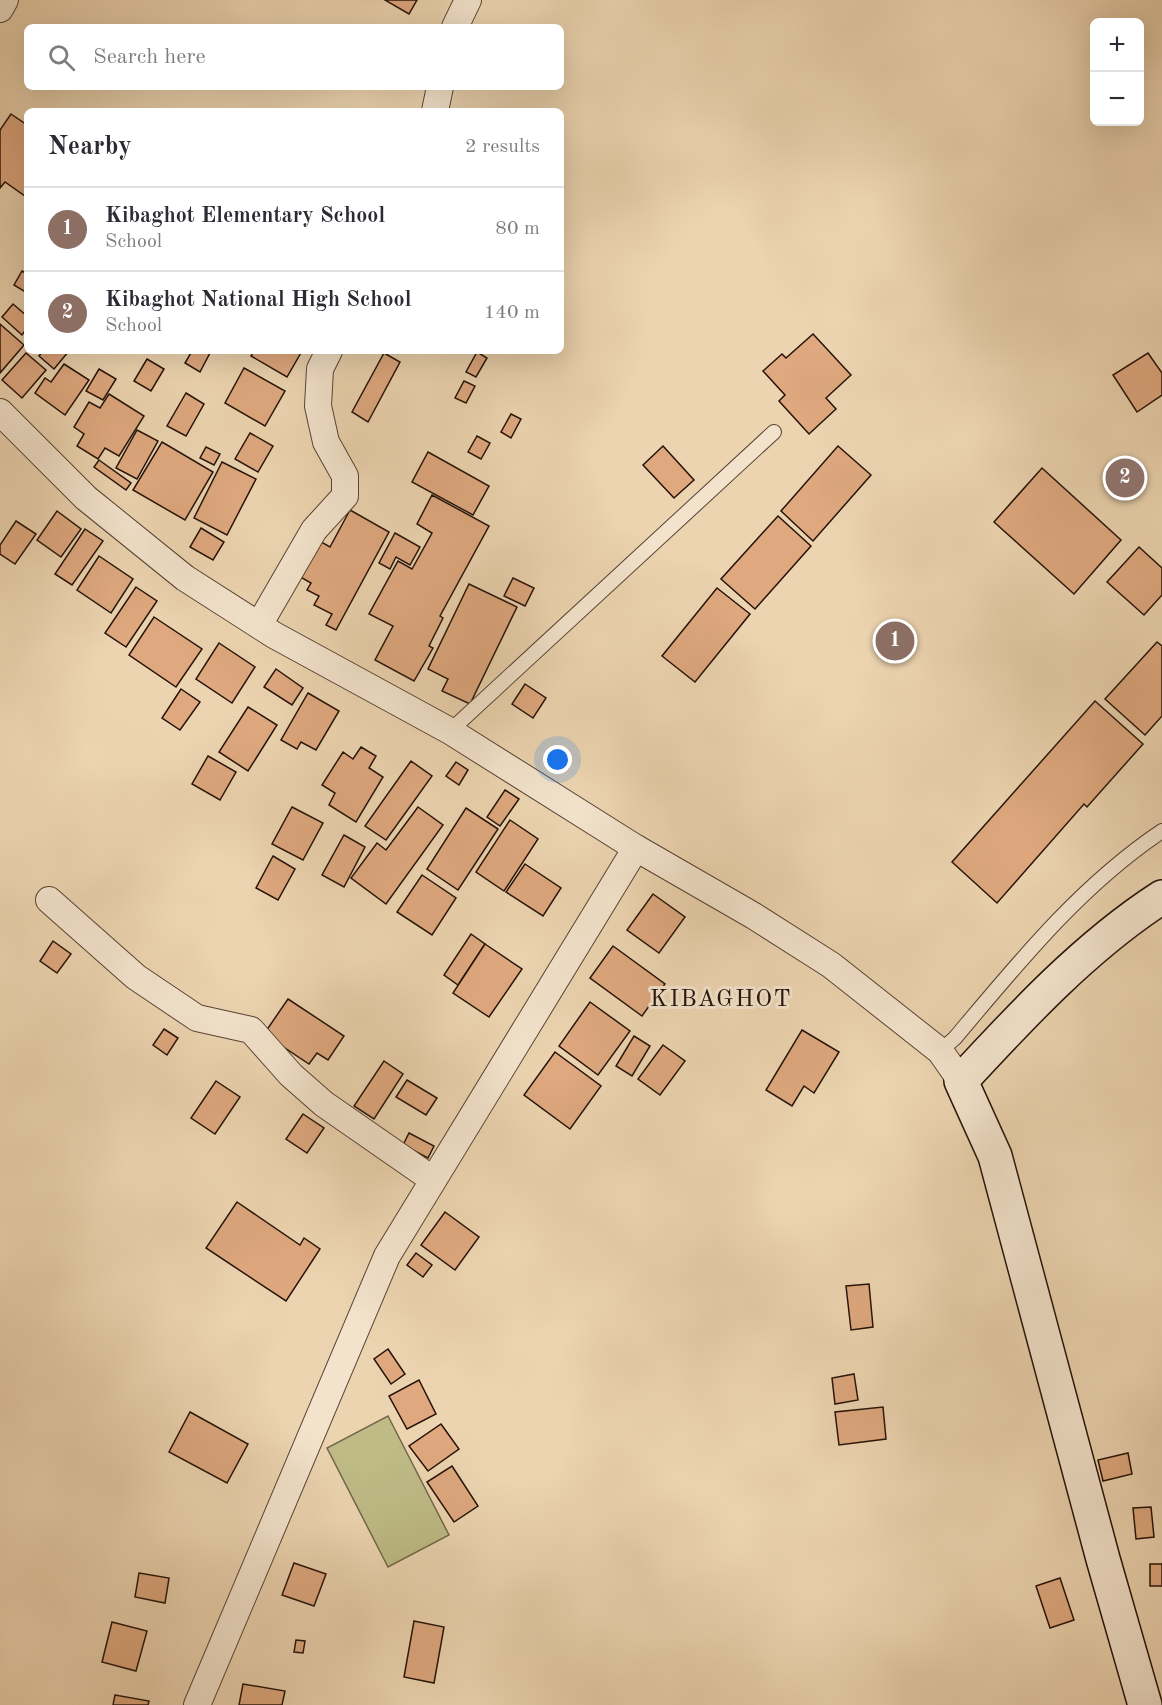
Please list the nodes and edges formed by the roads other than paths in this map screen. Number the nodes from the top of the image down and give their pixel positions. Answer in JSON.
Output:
{"nodes":[{"id":1,"x":5,"y":0,"type":"edge"},
{"id":2,"x":468,"y":0,"type":"edge"},
{"id":3,"x":0,"y":9,"type":"edge"},
{"id":4,"x":456,"y":24,"type":"edge"},
{"id":5,"x":439,"y":90,"type":"edge"},
{"id":6,"x":436,"y":108,"type":"edge"},
{"id":7,"x":328,"y":354,"type":"edge"},
{"id":8,"x":0,"y":412,"type":"edge"},
{"id":9,"x":774,"y":432,"type":"dead end"},
{"id":10,"x":259,"y":625,"type":"junction"},
{"id":11,"x":450,"y":731,"type":"junction"},
{"id":12,"x":1162,"y":831,"type":"edge"},
{"id":13,"x":636,"y":848,"type":"junction"},
{"id":14,"x":1162,"y":897,"type":"edge"},
{"id":15,"x":49,"y":900,"type":"dead end"},
{"id":16,"x":940,"y":1052,"type":"junction"},
{"id":17,"x":961,"y":1081,"type":"junction"},
{"id":18,"x":432,"y":1179,"type":"junction"},
{"id":19,"x":197,"y":1705,"type":"edge"},
{"id":20,"x":1145,"y":1705,"type":"edge"}],
"edges":[{"from":1,"to":3,"type":"street"},
{"from":2,"to":4,"type":"street"},
{"from":5,"to":6,"type":"street"},
{"from":7,"to":10,"type":"street"},
{"from":8,"to":10,"type":"street"},
{"from":9,"to":11,"type":"lane"},
{"from":10,"to":11,"type":"street"},
{"from":11,"to":13,"type":"street"},
{"from":12,"to":16,"type":"lane"},
{"from":13,"to":16,"type":"street"},
{"from":13,"to":18,"type":"street"},
{"from":14,"to":17,"type":"street"},
{"from":15,"to":18,"type":"street"},
{"from":16,"to":17,"type":"street"},
{"from":17,"to":20,"type":"street"},
{"from":18,"to":19,"type":"street"}]}
